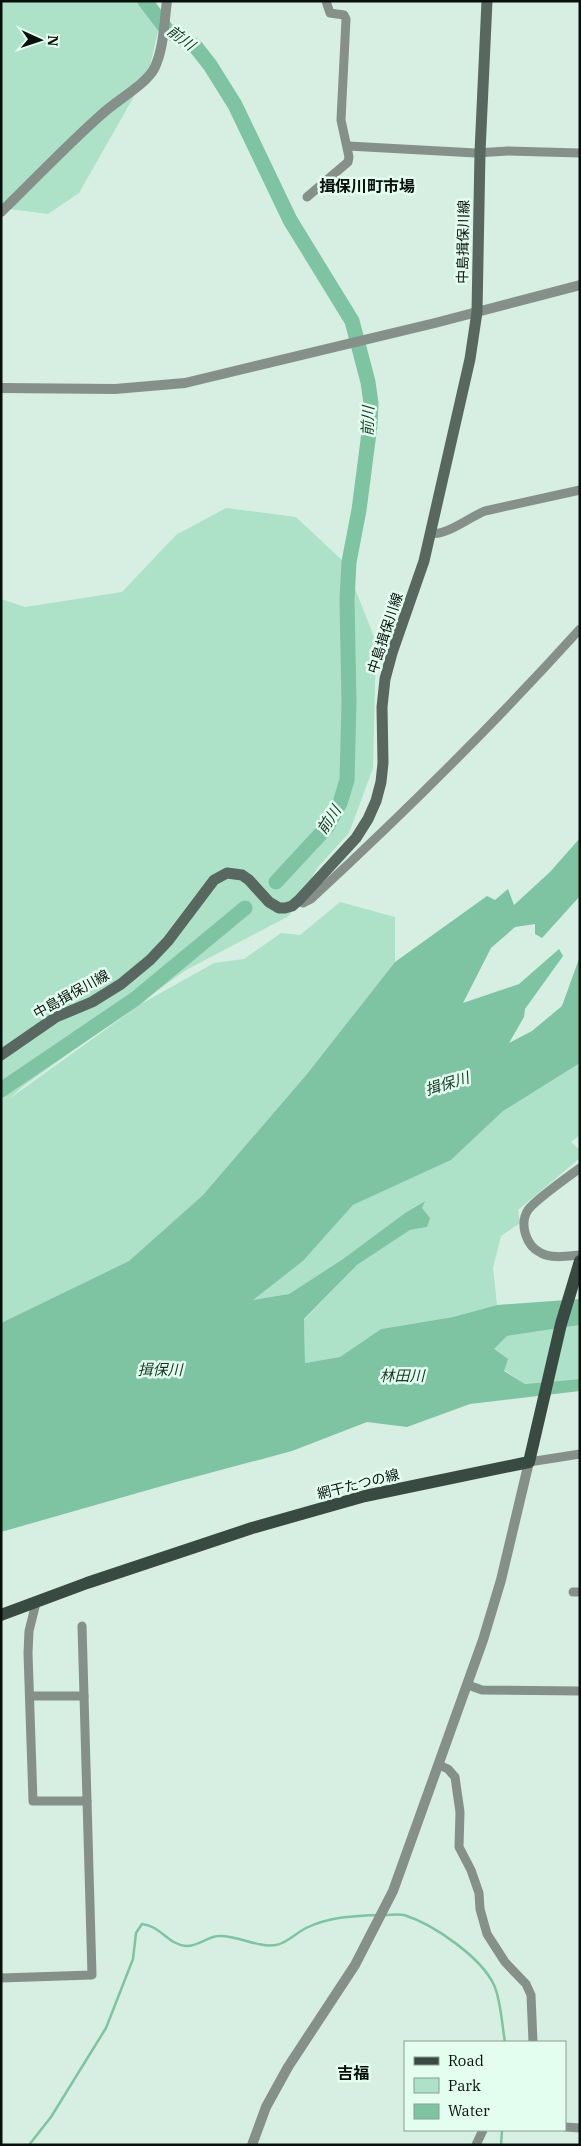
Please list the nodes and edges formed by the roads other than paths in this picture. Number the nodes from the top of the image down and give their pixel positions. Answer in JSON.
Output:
{"nodes":[{"id":1,"x":167,"y":1,"type":"edge"},
{"id":2,"x":326,"y":1,"type":"edge"},
{"id":3,"x":486,"y":1,"type":"edge"},
{"id":4,"x":348,"y":146,"type":"junction"},
{"id":5,"x":480,"y":152,"type":"junction"},
{"id":6,"x":580,"y":153,"type":"edge"},
{"id":7,"x":308,"y":197,"type":"dead end"},
{"id":8,"x":1,"y":212,"type":"edge"},
{"id":9,"x":580,"y":285,"type":"edge"},
{"id":10,"x":477,"y":312,"type":"junction"},
{"id":11,"x":1,"y":388,"type":"edge"},
{"id":12,"x":580,"y":490,"type":"edge"},
{"id":13,"x":431,"y":533,"type":"junction"},
{"id":14,"x":580,"y":629,"type":"edge"},
{"id":15,"x":299,"y":900,"type":"junction"},
{"id":16,"x":1,"y":1055,"type":"edge"},
{"id":17,"x":580,"y":1168,"type":"edge"},
{"id":18,"x":580,"y":1259,"type":"edge"},
{"id":19,"x":580,"y":1454,"type":"edge"},
{"id":20,"x":531,"y":1458,"type":"junction"},
{"id":21,"x":36,"y":1603,"type":"junction"},
{"id":22,"x":1,"y":1615,"type":"edge"},
{"id":23,"x":82,"y":1626,"type":"dead end"},
{"id":24,"x":468,"y":1685,"type":"junction"},
{"id":25,"x":580,"y":1691,"type":"edge"},
{"id":26,"x":30,"y":1696,"type":"junction"},
{"id":27,"x":84,"y":1696,"type":"junction"},
{"id":28,"x":439,"y":1765,"type":"junction"},
{"id":29,"x":87,"y":1801,"type":"junction"},
{"id":30,"x":1,"y":1978,"type":"edge"},
{"id":31,"x":533,"y":2041,"type":"edge"},
{"id":32,"x":566,"y":2128,"type":"edge"},
{"id":33,"x":580,"y":2128,"type":"edge"},
{"id":34,"x":483,"y":2131,"type":"edge"},
{"id":35,"x":252,"y":2145,"type":"edge"},
{"id":36,"x":476,"y":2145,"type":"edge"}],
"edges":[{"from":1,"to":8,"type":"street"},
{"from":2,"to":4,"type":"street"},
{"from":3,"to":5,"type":"main road","name":"中島揖保川線"},
{"from":4,"to":5,"type":"street"},
{"from":4,"to":7,"type":"street"},
{"from":5,"to":6,"type":"street"},
{"from":5,"to":10,"type":"main road","name":"中島揖保川線"},
{"from":9,"to":10,"type":"street"},
{"from":10,"to":11,"type":"street"},
{"from":10,"to":13,"type":"main road","name":"中島揖保川線"},
{"from":12,"to":13,"type":"street"},
{"from":13,"to":15,"type":"main road","name":"中島揖保川線"},
{"from":14,"to":15,"type":"street"},
{"from":15,"to":16,"type":"main road","name":"中島揖保川線"},
{"from":17,"to":18,"type":"street"},
{"from":18,"to":20,"type":"main road"},
{"from":19,"to":20,"type":"street"},
{"from":20,"to":21,"type":"main road","name":"網干たつの線"},
{"from":20,"to":24,"type":"street"},
{"from":21,"to":22,"type":"main road","name":"網干たつの線"},
{"from":21,"to":26,"type":"street"},
{"from":23,"to":27,"type":"street"},
{"from":24,"to":25,"type":"street"},
{"from":24,"to":28,"type":"street"},
{"from":26,"to":27,"type":"street"},
{"from":26,"to":29,"type":"street"},
{"from":27,"to":29,"type":"street"},
{"from":28,"to":31,"type":"street"},
{"from":28,"to":35,"type":"street"},
{"from":29,"to":30,"type":"street"},
{"from":32,"to":33,"type":"street"},
{"from":34,"to":36,"type":"street"}]}
